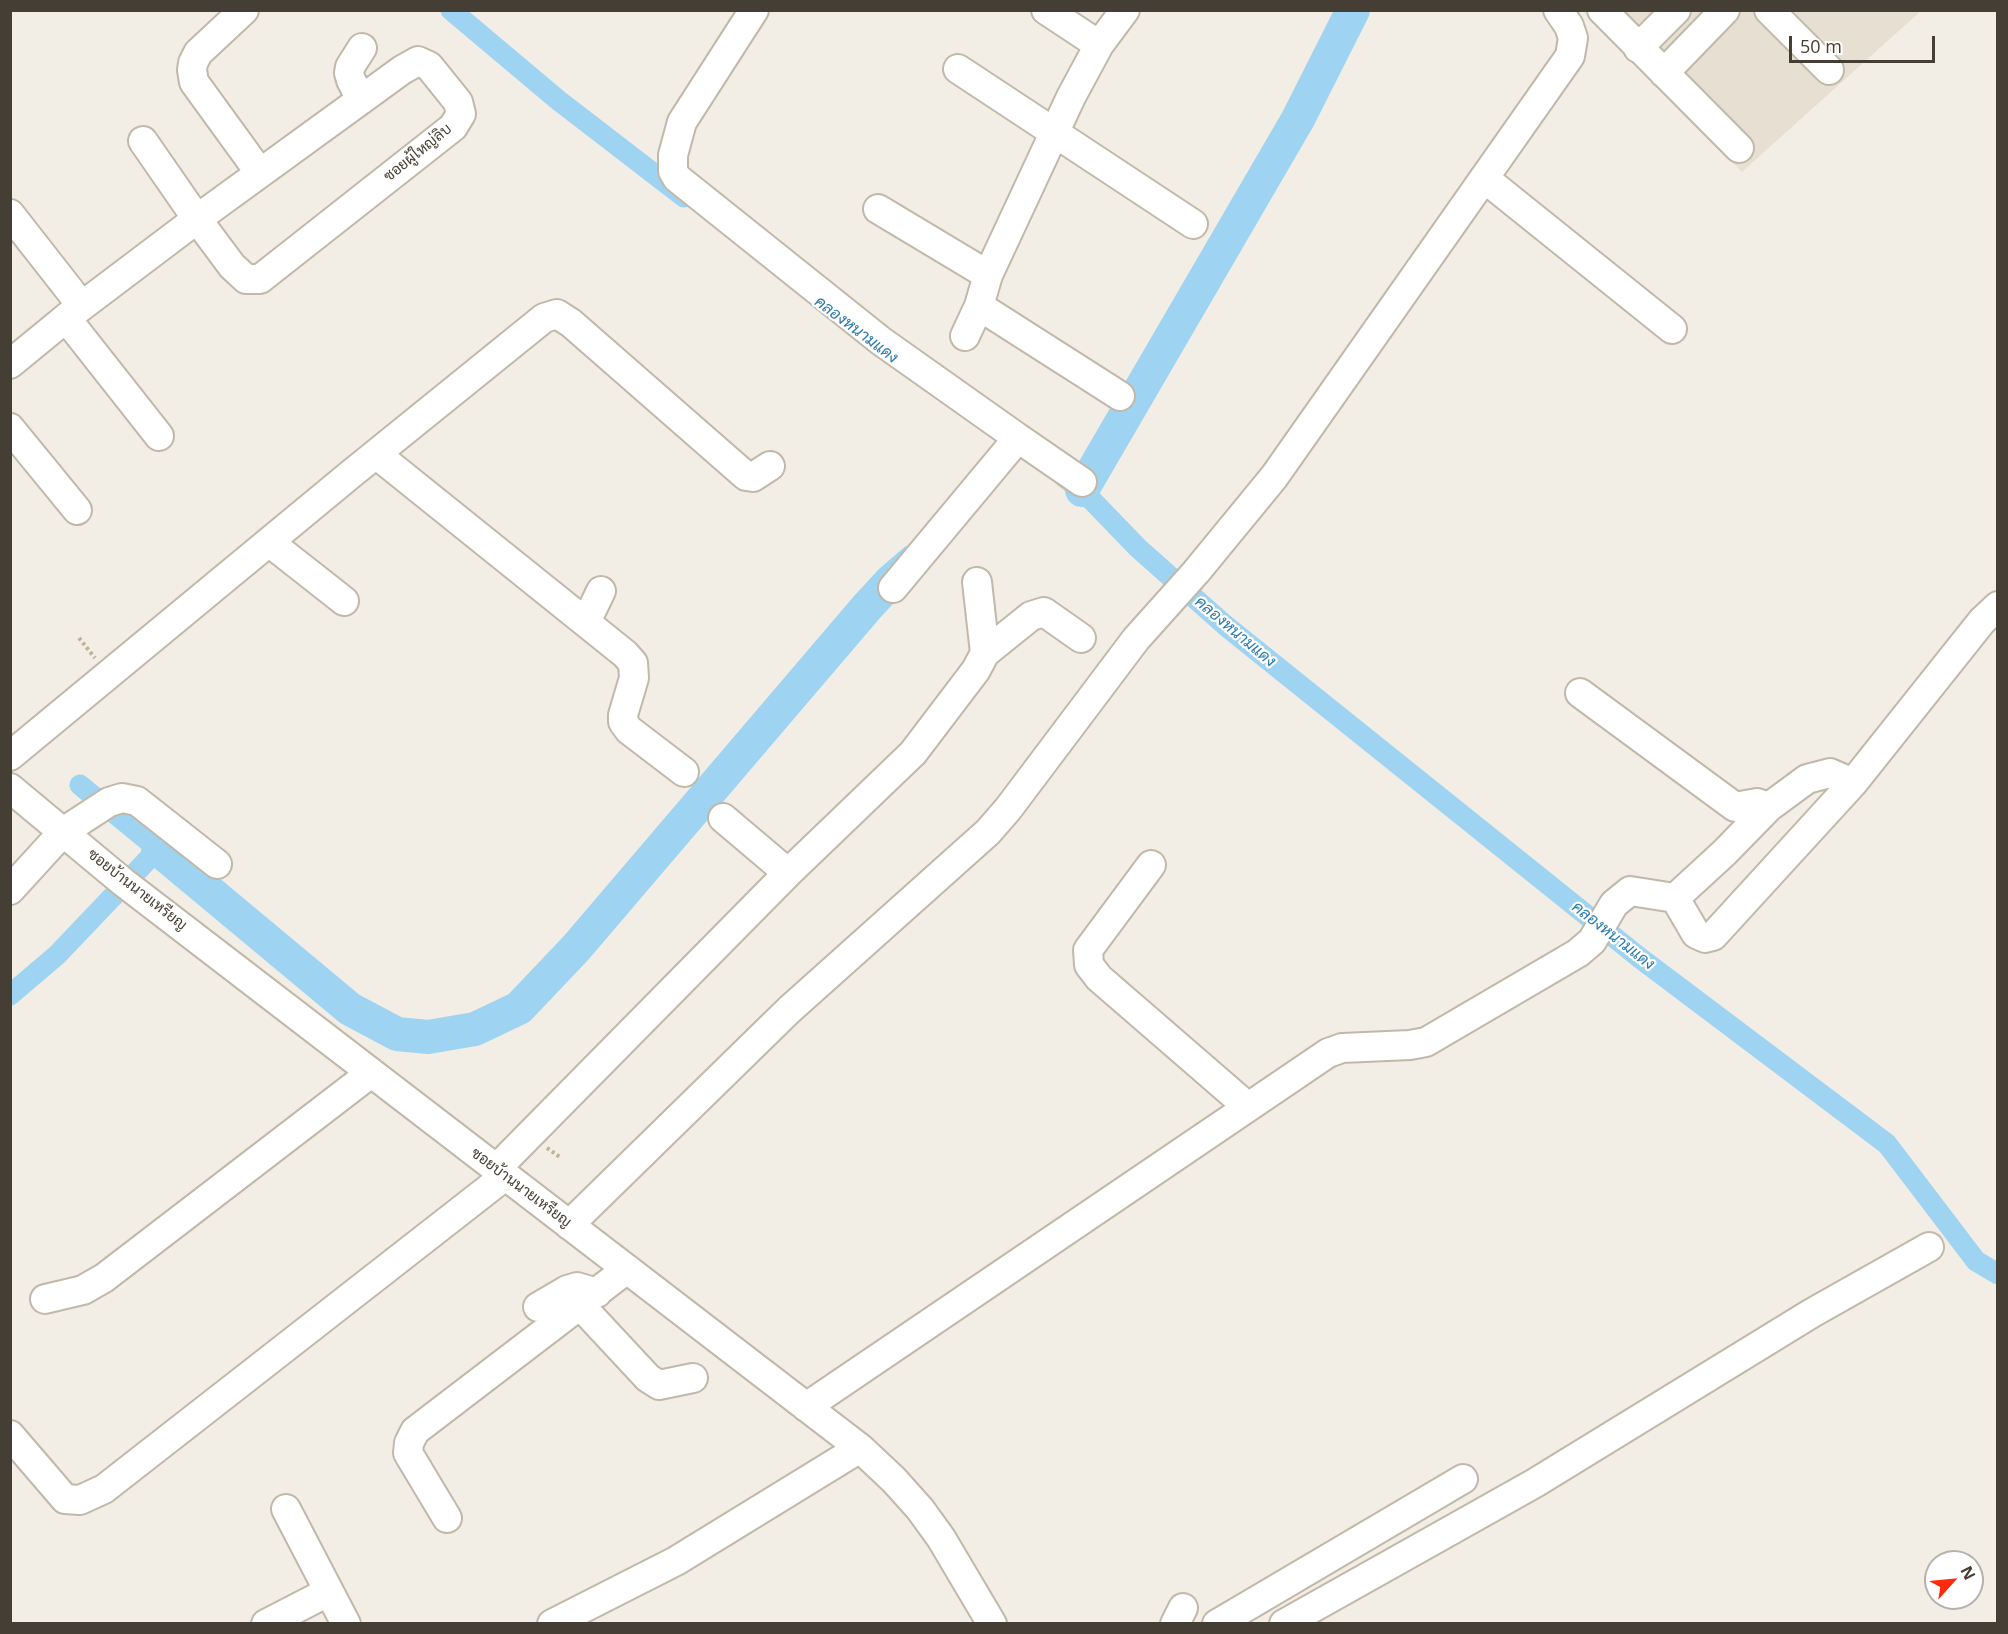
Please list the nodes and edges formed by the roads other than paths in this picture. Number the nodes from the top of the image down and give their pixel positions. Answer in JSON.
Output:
{"nodes":[{"id":1,"x":244,"y":10,"type":"edge"},
{"id":2,"x":754,"y":10,"type":"edge"},
{"id":3,"x":1046,"y":10,"type":"edge"},
{"id":4,"x":1125,"y":10,"type":"edge"},
{"id":5,"x":1558,"y":10,"type":"edge"},
{"id":6,"x":1602,"y":10,"type":"edge"},
{"id":7,"x":1676,"y":10,"type":"edge"},
{"id":8,"x":1725,"y":10,"type":"edge"},
{"id":9,"x":1769,"y":10,"type":"edge"},
{"id":10,"x":1099,"y":45,"type":"junction"},
{"id":11,"x":362,"y":48,"type":"dead end"},
{"id":12,"x":1638,"y":48,"type":"junction"},
{"id":13,"x":958,"y":69,"type":"dead end"},
{"id":14,"x":1829,"y":70,"type":"dead end"},
{"id":15,"x":1664,"y":73,"type":"junction"},
{"id":16,"x":361,"y":100,"type":"junction"},
{"id":17,"x":1053,"y":133,"type":"junction"},
{"id":18,"x":143,"y":141,"type":"dead end"},
{"id":19,"x":1739,"y":148,"type":"dead end"},
{"id":20,"x":260,"y":173,"type":"junction"},
{"id":21,"x":1484,"y":178,"type":"junction"},
{"id":22,"x":878,"y":209,"type":"dead end"},
{"id":23,"x":10,"y":214,"type":"edge"},
{"id":24,"x":197,"y":219,"type":"junction"},
{"id":25,"x":1193,"y":224,"type":"dead end"},
{"id":26,"x":988,"y":275,"type":"junction"},
{"id":27,"x":979,"y":306,"type":"junction"},
{"id":28,"x":74,"y":312,"type":"junction"},
{"id":29,"x":1672,"y":329,"type":"dead end"},
{"id":30,"x":965,"y":336,"type":"dead end"},
{"id":31,"x":10,"y":364,"type":"edge"},
{"id":32,"x":1120,"y":396,"type":"dead end"},
{"id":33,"x":10,"y":428,"type":"edge"},
{"id":34,"x":159,"y":436,"type":"dead end"},
{"id":35,"x":1012,"y":446,"type":"junction"},
{"id":36,"x":376,"y":454,"type":"junction"},
{"id":37,"x":770,"y":466,"type":"dead end"},
{"id":38,"x":1082,"y":482,"type":"dead end"},
{"id":39,"x":77,"y":510,"type":"dead end"},
{"id":40,"x":269,"y":542,"type":"junction"},
{"id":41,"x":977,"y":582,"type":"dead end"},
{"id":42,"x":893,"y":588,"type":"dead end"},
{"id":43,"x":601,"y":591,"type":"dead end"},
{"id":44,"x":345,"y":601,"type":"dead end"},
{"id":45,"x":1998,"y":606,"type":"edge"},
{"id":46,"x":586,"y":622,"type":"junction"},
{"id":47,"x":1081,"y":638,"type":"dead end"},
{"id":48,"x":985,"y":653,"type":"junction"},
{"id":49,"x":1580,"y":693,"type":"dead end"},
{"id":50,"x":10,"y":756,"type":"edge"},
{"id":51,"x":684,"y":772,"type":"dead end"},
{"id":52,"x":1853,"y":783,"type":"junction"},
{"id":53,"x":10,"y":788,"type":"edge"},
{"id":54,"x":1769,"y":807,"type":"junction"},
{"id":55,"x":723,"y":818,"type":"dead end"},
{"id":56,"x":63,"y":832,"type":"junction"},
{"id":57,"x":217,"y":864,"type":"dead end"},
{"id":58,"x":1151,"y":865,"type":"dead end"},
{"id":59,"x":788,"y":873,"type":"junction"},
{"id":60,"x":10,"y":890,"type":"edge"},
{"id":61,"x":1675,"y":898,"type":"junction"},
{"id":62,"x":370,"y":1073,"type":"junction"},
{"id":63,"x":1248,"y":1107,"type":"junction"},
{"id":64,"x":501,"y":1173,"type":"junction"},
{"id":65,"x":569,"y":1225,"type":"junction"},
{"id":66,"x":1929,"y":1247,"type":"dead end"},
{"id":67,"x":627,"y":1269,"type":"junction"},
{"id":68,"x":45,"y":1299,"type":"dead end"},
{"id":69,"x":589,"y":1299,"type":"junction"},
{"id":70,"x":538,"y":1307,"type":"dead end"},
{"id":71,"x":693,"y":1378,"type":"dead end"},
{"id":72,"x":806,"y":1407,"type":"junction"},
{"id":73,"x":10,"y":1435,"type":"edge"},
{"id":74,"x":860,"y":1448,"type":"junction"},
{"id":75,"x":1463,"y":1479,"type":"dead end"},
{"id":76,"x":286,"y":1509,"type":"dead end"},
{"id":77,"x":447,"y":1518,"type":"dead end"},
{"id":78,"x":328,"y":1592,"type":"junction"},
{"id":79,"x":266,"y":1623,"type":"edge"},
{"id":80,"x":346,"y":1623,"type":"edge"},
{"id":81,"x":552,"y":1623,"type":"edge"},
{"id":82,"x":992,"y":1623,"type":"edge"},
{"id":83,"x":1217,"y":1623,"type":"edge"},
{"id":84,"x":1284,"y":1623,"type":"edge"}],
"edges":[{"from":1,"to":20,"type":"street"},
{"from":2,"to":35,"type":"street"},
{"from":3,"to":10,"type":"street"},
{"from":4,"to":10,"type":"street"},
{"from":5,"to":21,"type":"street"},
{"from":6,"to":12,"type":"street"},
{"from":7,"to":12,"type":"street"},
{"from":8,"to":15,"type":"street"},
{"from":9,"to":14,"type":"street"},
{"from":10,"to":17,"type":"street"},
{"from":11,"to":16,"type":"street"},
{"from":12,"to":15,"type":"street"},
{"from":13,"to":17,"type":"street"},
{"from":15,"to":19,"type":"street"},
{"from":16,"to":20,"type":"street","name":"ซอยผู้ใหญ่ลิบ"},
{"from":16,"to":24,"type":"street","name":"ซอยผู้ใหญ่ลิบ"},
{"from":17,"to":25,"type":"street"},
{"from":17,"to":26,"type":"street"},
{"from":18,"to":24,"type":"street"},
{"from":20,"to":24,"type":"street","name":"ซอยผู้ใหญ่ลิบ"},
{"from":21,"to":29,"type":"street"},
{"from":21,"to":65,"type":"street"},
{"from":22,"to":26,"type":"street"},
{"from":23,"to":28,"type":"street"},
{"from":24,"to":28,"type":"street","name":"ซอยผู้ใหญ่ลิบ"},
{"from":26,"to":27,"type":"street"},
{"from":27,"to":30,"type":"street"},
{"from":27,"to":32,"type":"street"},
{"from":28,"to":31,"type":"street","name":"ซอยผู้ใหญ่ลิบ"},
{"from":28,"to":34,"type":"street"},
{"from":33,"to":39,"type":"street"},
{"from":35,"to":38,"type":"street"},
{"from":35,"to":42,"type":"street"},
{"from":36,"to":37,"type":"street"},
{"from":36,"to":40,"type":"street"},
{"from":36,"to":46,"type":"street"},
{"from":40,"to":44,"type":"street"},
{"from":40,"to":50,"type":"street"},
{"from":41,"to":48,"type":"street"},
{"from":43,"to":46,"type":"street"},
{"from":45,"to":52,"type":"street"},
{"from":46,"to":51,"type":"street"},
{"from":47,"to":48,"type":"street"},
{"from":48,"to":59,"type":"street"},
{"from":49,"to":54,"type":"street"},
{"from":52,"to":54,"type":"street"},
{"from":52,"to":61,"type":"street"},
{"from":53,"to":56,"type":"street","name":"ซอยบ้านนายเหรียญ"},
{"from":54,"to":61,"type":"street"},
{"from":55,"to":59,"type":"street"},
{"from":56,"to":57,"type":"street"},
{"from":56,"to":60,"type":"street"},
{"from":56,"to":62,"type":"street","name":"ซอยบ้านนายเหรียญ"},
{"from":58,"to":63,"type":"street"},
{"from":59,"to":64,"type":"street"},
{"from":61,"to":63,"type":"street"},
{"from":62,"to":64,"type":"street","name":"ซอยบ้านนายเหรียญ"},
{"from":62,"to":68,"type":"street"},
{"from":63,"to":72,"type":"street"},
{"from":64,"to":65,"type":"street","name":"ซอยบ้านนายเหรียญ"},
{"from":64,"to":73,"type":"street"},
{"from":65,"to":67,"type":"street","name":"ซอยบ้านนายเหรียญ"},
{"from":66,"to":84,"type":"street"},
{"from":67,"to":69,"type":"street"},
{"from":67,"to":72,"type":"street","name":"ซอยบ้านนายเหรียญ"},
{"from":69,"to":70,"type":"street"},
{"from":69,"to":71,"type":"street"},
{"from":69,"to":77,"type":"street"},
{"from":72,"to":74,"type":"street","name":"ซอยบ้านนายเหรียญ"},
{"from":74,"to":81,"type":"street"},
{"from":74,"to":82,"type":"street","name":"ซอยบ้านนายเหรียญ"},
{"from":75,"to":83,"type":"street"},
{"from":76,"to":78,"type":"street"},
{"from":78,"to":79,"type":"street"},
{"from":78,"to":80,"type":"street"}]}
